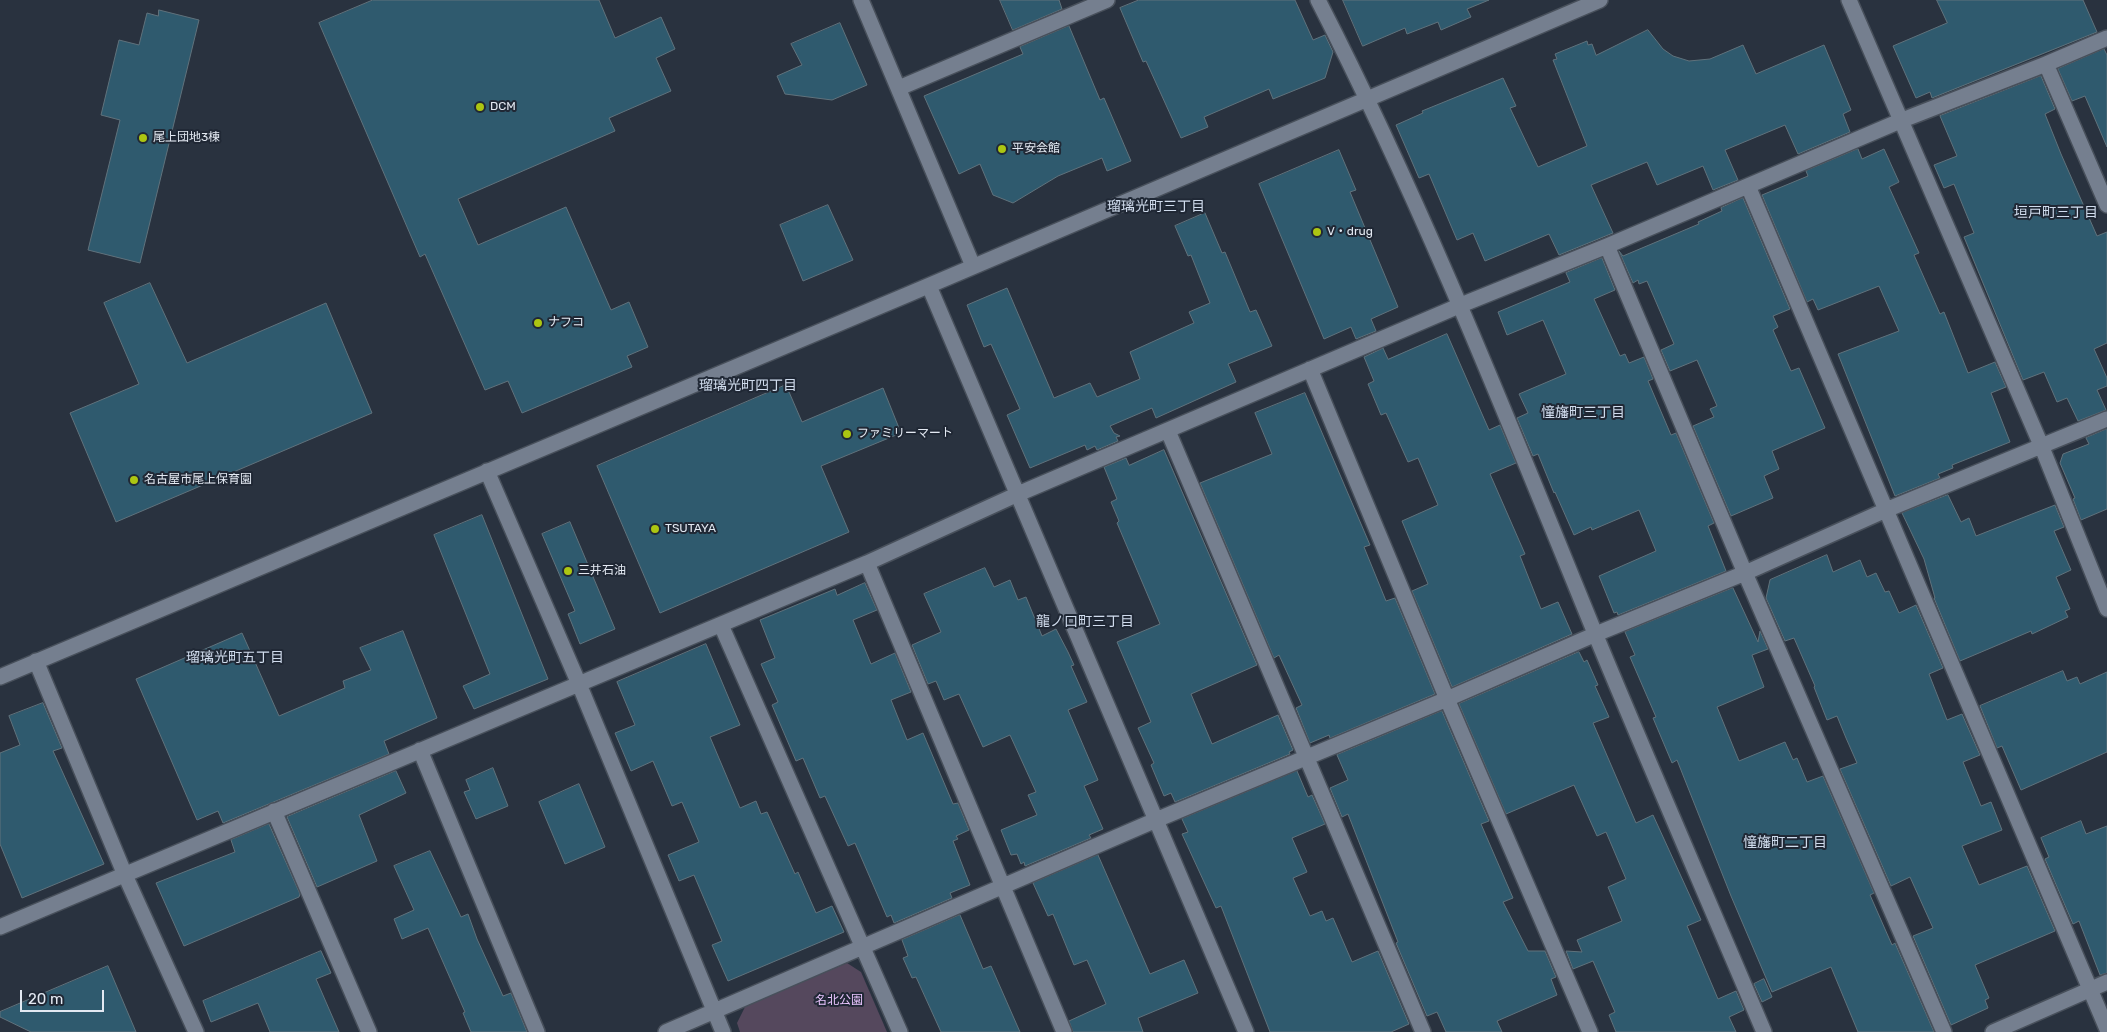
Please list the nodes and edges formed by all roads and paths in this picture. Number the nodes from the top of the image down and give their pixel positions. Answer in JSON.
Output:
{"nodes":[{"id":1,"x":861,"y":0,"type":"edge"},
{"id":2,"x":1107,"y":0,"type":"edge"},
{"id":3,"x":1318,"y":0,"type":"edge"},
{"id":4,"x":1600,"y":0,"type":"edge"},
{"id":5,"x":1849,"y":0,"type":"edge"},
{"id":6,"x":2107,"y":38,"type":"edge"},
{"id":7,"x":2046,"y":64,"type":"junction"},
{"id":8,"x":899,"y":88,"type":"junction"},
{"id":9,"x":1368,"y":99,"type":"junction"},
{"id":10,"x":1900,"y":121,"type":"junction"},
{"id":11,"x":1748,"y":186,"type":"junction"},
{"id":12,"x":2107,"y":205,"type":"edge"},
{"id":13,"x":1607,"y":246,"type":"junction"},
{"id":14,"x":973,"y":266,"type":"junction"},
{"id":15,"x":929,"y":286,"type":"junction"},
{"id":16,"x":1461,"y":305,"type":"junction"},
{"id":17,"x":1310,"y":369,"type":"junction"},
{"id":18,"x":2107,"y":419,"type":"edge"},
{"id":19,"x":1168,"y":431,"type":"junction"},
{"id":20,"x":2041,"y":446,"type":"junction"},
{"id":21,"x":487,"y":471,"type":"junction"},
{"id":22,"x":1018,"y":494,"type":"junction"},
{"id":23,"x":1886,"y":510,"type":"junction"},
{"id":24,"x":867,"y":563,"type":"junction"},
{"id":25,"x":1746,"y":573,"type":"junction"},
{"id":26,"x":2107,"y":610,"type":"edge"},
{"id":27,"x":720,"y":625,"type":"junction"},
{"id":28,"x":1596,"y":634,"type":"junction"},
{"id":29,"x":36,"y":661,"type":"junction"},
{"id":30,"x":0,"y":677,"type":"edge"},
{"id":31,"x":579,"y":684,"type":"junction"},
{"id":32,"x":1447,"y":699,"type":"junction"},
{"id":33,"x":420,"y":750,"type":"junction"},
{"id":34,"x":1306,"y":758,"type":"junction"},
{"id":35,"x":274,"y":811,"type":"junction"},
{"id":36,"x":1156,"y":820,"type":"junction"},
{"id":37,"x":125,"y":875,"type":"junction"},
{"id":38,"x":1002,"y":888,"type":"junction"},
{"id":39,"x":0,"y":926,"type":"edge"},
{"id":40,"x":862,"y":948,"type":"junction"},
{"id":41,"x":2107,"y":982,"type":"edge"},
{"id":42,"x":2091,"y":988,"type":"junction"},
{"id":43,"x":713,"y":1010,"type":"junction"},
{"id":44,"x":2107,"y":1028,"type":"edge"},
{"id":45,"x":196,"y":1032,"type":"edge"},
{"id":46,"x":369,"y":1032,"type":"edge"},
{"id":47,"x":537,"y":1032,"type":"edge"},
{"id":48,"x":666,"y":1032,"type":"edge"},
{"id":49,"x":723,"y":1032,"type":"edge"},
{"id":50,"x":900,"y":1032,"type":"edge"},
{"id":51,"x":1064,"y":1032,"type":"edge"},
{"id":52,"x":1246,"y":1032,"type":"edge"},
{"id":53,"x":1423,"y":1032,"type":"edge"},
{"id":54,"x":1590,"y":1032,"type":"edge"},
{"id":55,"x":1764,"y":1032,"type":"edge"},
{"id":56,"x":1944,"y":1032,"type":"edge"},
{"id":57,"x":1993,"y":1032,"type":"edge"}],
"edges":[{"from":1,"to":8,"type":"street"},
{"from":2,"to":8,"type":"street"},
{"from":3,"to":9,"type":"street"},
{"from":4,"to":9,"type":"street"},
{"from":5,"to":10,"type":"street"},
{"from":6,"to":7,"type":"street"},
{"from":7,"to":10,"type":"street"},
{"from":7,"to":12,"type":"street"},
{"from":8,"to":14,"type":"street"},
{"from":9,"to":14,"type":"street"},
{"from":9,"to":16,"type":"street"},
{"from":10,"to":11,"type":"street"},
{"from":10,"to":20,"type":"street"},
{"from":11,"to":13,"type":"street"},
{"from":11,"to":23,"type":"street"},
{"from":13,"to":16,"type":"street"},
{"from":13,"to":25,"type":"street"},
{"from":14,"to":15,"type":"street"},
{"from":15,"to":21,"type":"street"},
{"from":15,"to":22,"type":"street"},
{"from":16,"to":17,"type":"street"},
{"from":16,"to":28,"type":"street"},
{"from":17,"to":19,"type":"street"},
{"from":17,"to":32,"type":"street"},
{"from":18,"to":20,"type":"street"},
{"from":19,"to":22,"type":"street"},
{"from":19,"to":34,"type":"street"},
{"from":20,"to":23,"type":"street"},
{"from":20,"to":26,"type":"street"},
{"from":21,"to":29,"type":"street"},
{"from":21,"to":31,"type":"street"},
{"from":22,"to":24,"type":"street"},
{"from":22,"to":36,"type":"street"},
{"from":23,"to":25,"type":"street"},
{"from":23,"to":42,"type":"street"},
{"from":24,"to":27,"type":"street"},
{"from":24,"to":38,"type":"street"},
{"from":25,"to":28,"type":"street"},
{"from":25,"to":56,"type":"street"},
{"from":27,"to":31,"type":"street"},
{"from":27,"to":40,"type":"street"},
{"from":28,"to":32,"type":"street"},
{"from":28,"to":55,"type":"street"},
{"from":29,"to":30,"type":"street"},
{"from":29,"to":37,"type":"street"},
{"from":31,"to":33,"type":"street"},
{"from":31,"to":43,"type":"street"},
{"from":32,"to":34,"type":"street"},
{"from":32,"to":54,"type":"street"},
{"from":33,"to":35,"type":"street"},
{"from":33,"to":47,"type":"street"},
{"from":34,"to":36,"type":"street"},
{"from":34,"to":53,"type":"street"},
{"from":35,"to":37,"type":"street"},
{"from":35,"to":46,"type":"street"},
{"from":36,"to":38,"type":"street"},
{"from":36,"to":52,"type":"street"},
{"from":37,"to":39,"type":"street"},
{"from":37,"to":45,"type":"street"},
{"from":38,"to":40,"type":"street"},
{"from":38,"to":51,"type":"street"},
{"from":40,"to":43,"type":"street"},
{"from":40,"to":50,"type":"street"},
{"from":41,"to":42,"type":"street"},
{"from":42,"to":44,"type":"street"},
{"from":42,"to":57,"type":"street"},
{"from":43,"to":48,"type":"street"},
{"from":43,"to":49,"type":"street"}]}
